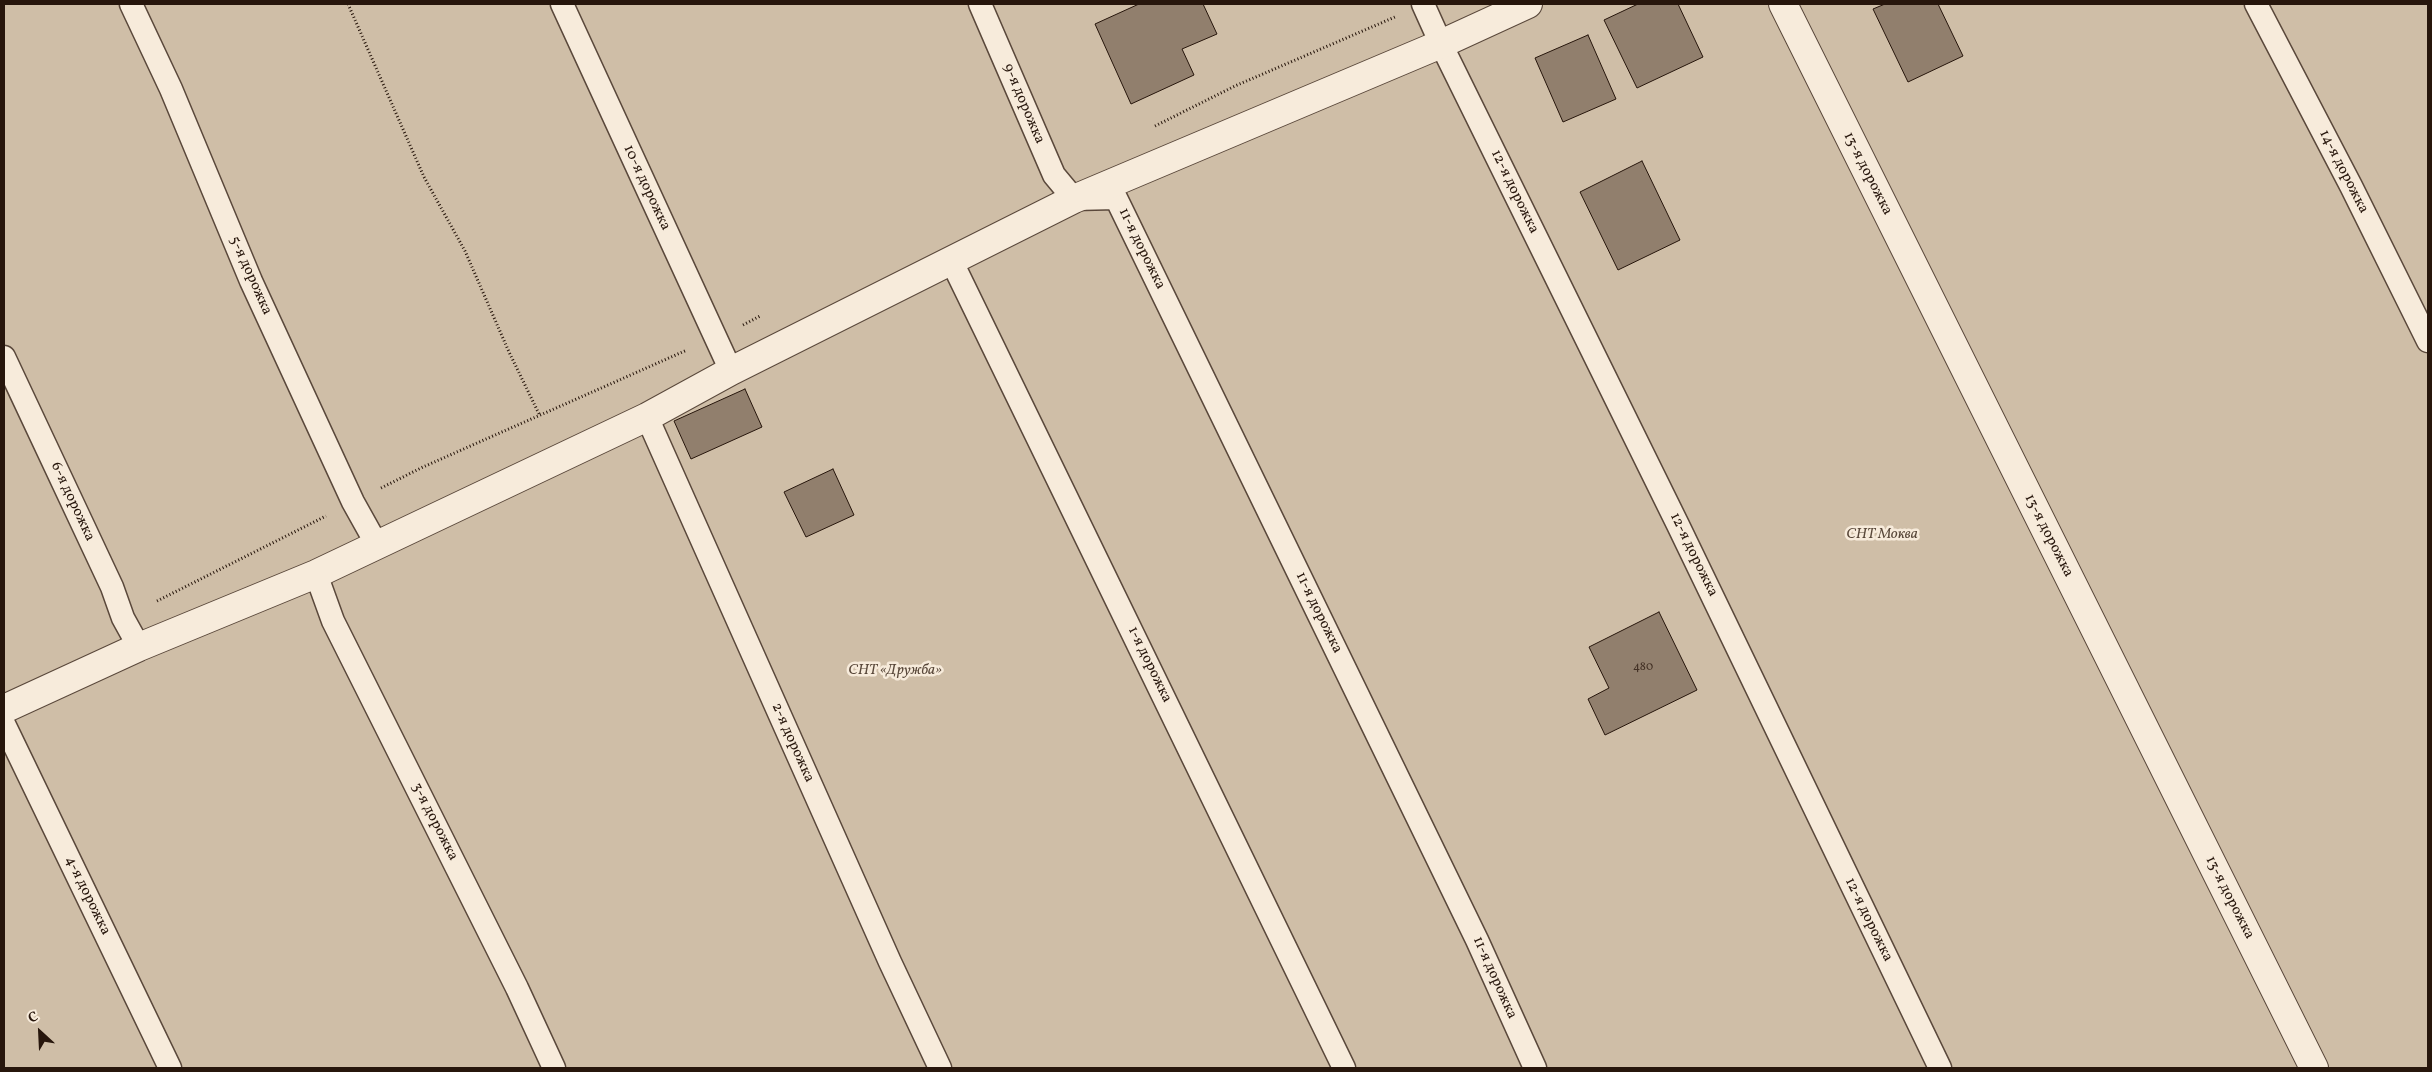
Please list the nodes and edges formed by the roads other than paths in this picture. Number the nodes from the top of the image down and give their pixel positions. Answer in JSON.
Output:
{"nodes":[{"id":1,"x":131,"y":4,"type":"edge"},
{"id":2,"x":562,"y":4,"type":"edge"},
{"id":3,"x":980,"y":4,"type":"edge"},
{"id":4,"x":1423,"y":4,"type":"edge"},
{"id":5,"x":1528,"y":4,"type":"edge"},
{"id":6,"x":1783,"y":4,"type":"edge"},
{"id":7,"x":2256,"y":4,"type":"edge"},
{"id":8,"x":1441,"y":44,"type":"junction"},
{"id":9,"x":1074,"y":199,"type":"junction"},
{"id":10,"x":952,"y":262,"type":"junction"},
{"id":11,"x":2428,"y":340,"type":"edge"},
{"id":12,"x":4,"y":357,"type":"edge"},
{"id":13,"x":731,"y":371,"type":"junction"},
{"id":14,"x":647,"y":417,"type":"junction"},
{"id":15,"x":377,"y":545,"type":"junction"},
{"id":16,"x":316,"y":574,"type":"junction"},
{"id":17,"x":139,"y":648,"type":"junction"},
{"id":18,"x":4,"y":708,"type":"edge"},
{"id":19,"x":4,"y":724,"type":"edge"},
{"id":20,"x":170,"y":1068,"type":"edge"},
{"id":21,"x":554,"y":1068,"type":"edge"},
{"id":22,"x":940,"y":1068,"type":"edge"},
{"id":23,"x":1344,"y":1068,"type":"edge"},
{"id":24,"x":1534,"y":1068,"type":"edge"},
{"id":25,"x":1940,"y":1068,"type":"edge"},
{"id":26,"x":2314,"y":1068,"type":"edge"}],
"edges":[{"from":1,"to":15,"type":"lane","name":"5-я дорожка"},
{"from":2,"to":13,"type":"lane","name":"10-я дорожка"},
{"from":3,"to":9,"type":"lane","name":"9-я дорожка"},
{"from":4,"to":8,"type":"lane","name":"12-я дорожка"},
{"from":5,"to":8,"type":"street"},
{"from":6,"to":26,"type":"street","name":"13-я дорожка"},
{"from":7,"to":11,"type":"lane","name":"14-я дорожка"},
{"from":8,"to":9,"type":"street"},
{"from":8,"to":25,"type":"lane","name":"12-я дорожка"},
{"from":9,"to":10,"type":"street"},
{"from":9,"to":24,"type":"lane","name":"11-я дорожка"},
{"from":10,"to":13,"type":"street"},
{"from":10,"to":23,"type":"lane","name":"1-я дорожка"},
{"from":12,"to":17,"type":"lane","name":"6-я дорожка"},
{"from":13,"to":14,"type":"street"},
{"from":14,"to":15,"type":"street"},
{"from":14,"to":22,"type":"lane","name":"2-я дорожка"},
{"from":15,"to":16,"type":"street"},
{"from":16,"to":17,"type":"street"},
{"from":16,"to":21,"type":"lane","name":"3-я дорожка"},
{"from":17,"to":18,"type":"street"},
{"from":19,"to":20,"type":"lane","name":"4-я дорожка"}]}
